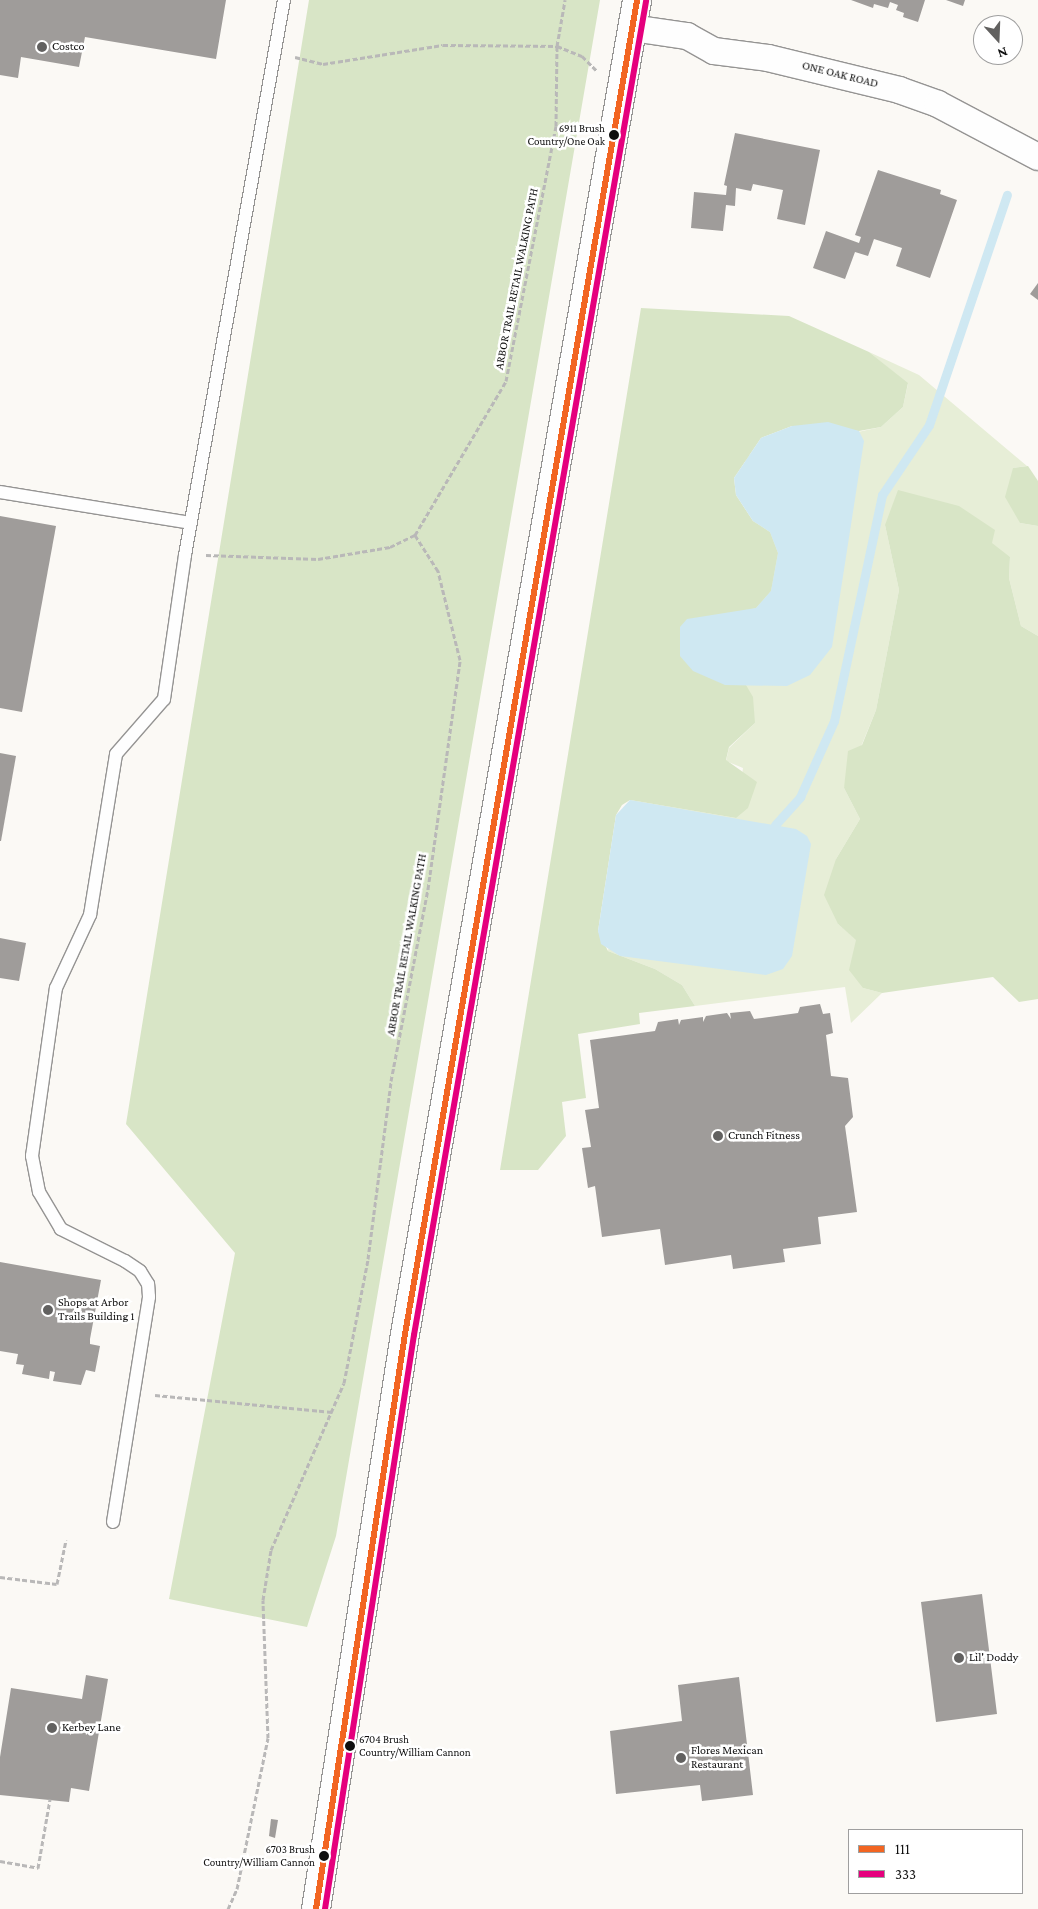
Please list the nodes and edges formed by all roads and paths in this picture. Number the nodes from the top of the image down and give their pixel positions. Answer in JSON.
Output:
{"nodes":[{"id":1,"x":284,"y":0,"type":"edge"},
{"id":2,"x":565,"y":0,"type":"edge"},
{"id":3,"x":637,"y":0,"type":"edge"},
{"id":4,"x":632,"y":28,"type":"junction"},
{"id":5,"x":557,"y":46,"type":"junction"},
{"id":6,"x":276,"y":53,"type":"junction"},
{"id":7,"x":598,"y":75,"type":"dead end"},
{"id":8,"x":1038,"y":157,"type":"edge"},
{"id":9,"x":0,"y":492,"type":"edge"},
{"id":10,"x":191,"y":523,"type":"junction"},
{"id":11,"x":415,"y":535,"type":"junction"},
{"id":12,"x":185,"y":555,"type":"junction"},
{"id":13,"x":132,"y":1393,"type":"junction"},
{"id":14,"x":332,"y":1412,"type":"junction"},
{"id":15,"x":114,"y":1522,"type":"dead end"},
{"id":16,"x":66,"y":1540,"type":"dead end"},
{"id":17,"x":0,"y":1577,"type":"edge"},
{"id":18,"x":50,"y":1799,"type":"dead end"},
{"id":19,"x":0,"y":1861,"type":"edge"},
{"id":20,"x":228,"y":1909,"type":"edge"},
{"id":21,"x":316,"y":1909,"type":"edge"}],
"edges":[{"from":1,"to":6,"type":"lane"},
{"from":2,"to":5,"type":"path","name":"ARBOR TRAIL RETAIL WALKING PATH"},
{"from":3,"to":4,"type":"street"},
{"from":4,"to":8,"type":"street","name":"ONE OAK ROAD"},
{"from":4,"to":21,"type":"street"},
{"from":5,"to":6,"type":"path"},
{"from":5,"to":7,"type":"path"},
{"from":5,"to":11,"type":"path","name":"ARBOR TRAIL RETAIL WALKING PATH"},
{"from":6,"to":10,"type":"lane"},
{"from":9,"to":10,"type":"lane"},
{"from":10,"to":12,"type":"lane"},
{"from":11,"to":12,"type":"path"},
{"from":11,"to":14,"type":"path","name":"ARBOR TRAIL RETAIL WALKING PATH"},
{"from":12,"to":13,"type":"lane"},
{"from":13,"to":14,"type":"path"},
{"from":13,"to":15,"type":"lane"},
{"from":14,"to":20,"type":"path","name":"ARBOR TRAIL RETAIL WALKING PATH"},
{"from":16,"to":17,"type":"path"},
{"from":18,"to":19,"type":"path"}]}
